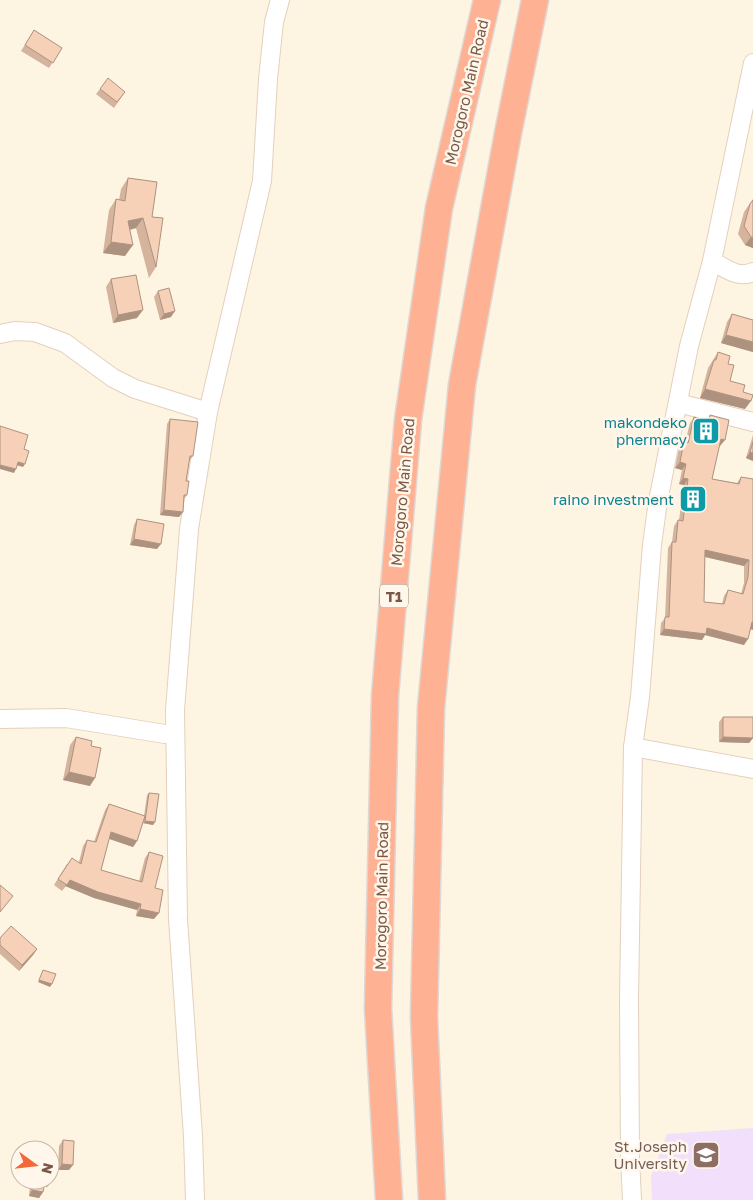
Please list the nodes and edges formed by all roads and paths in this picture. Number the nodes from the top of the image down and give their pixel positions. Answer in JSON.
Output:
{"nodes":[{"id":1,"x":280,"y":0,"type":"edge"},
{"id":2,"x":487,"y":0,"type":"edge"},
{"id":3,"x":535,"y":0,"type":"edge"},
{"id":4,"x":753,"y":66,"type":"edge"},
{"id":5,"x":712,"y":261,"type":"junction"},
{"id":6,"x":753,"y":272,"type":"edge"},
{"id":7,"x":0,"y":334,"type":"edge"},
{"id":8,"x":678,"y":403,"type":"junction"},
{"id":9,"x":208,"y":412,"type":"junction"},
{"id":10,"x":753,"y":422,"type":"edge"},
{"id":11,"x":0,"y":719,"type":"edge"},
{"id":12,"x":165,"y":734,"type":"dead end"},
{"id":13,"x":633,"y":747,"type":"junction"},
{"id":14,"x":753,"y":769,"type":"edge"},
{"id":15,"x":195,"y":1200,"type":"edge"},
{"id":16,"x":389,"y":1200,"type":"edge"},
{"id":17,"x":432,"y":1200,"type":"edge"},
{"id":18,"x":632,"y":1200,"type":"edge"}],
"edges":[{"from":1,"to":9,"type":"street"},
{"from":2,"to":16,"type":"highway","name":"Morogoro Main Road","number":"T1"},
{"from":3,"to":17,"type":"highway"},
{"from":4,"to":5,"type":"street"},
{"from":5,"to":6,"type":"street"},
{"from":5,"to":8,"type":"street"},
{"from":7,"to":9,"type":"street"},
{"from":8,"to":10,"type":"street"},
{"from":8,"to":13,"type":"street"},
{"from":9,"to":15,"type":"street"},
{"from":11,"to":12,"type":"street"},
{"from":13,"to":14,"type":"street"},
{"from":13,"to":18,"type":"street"}]}
